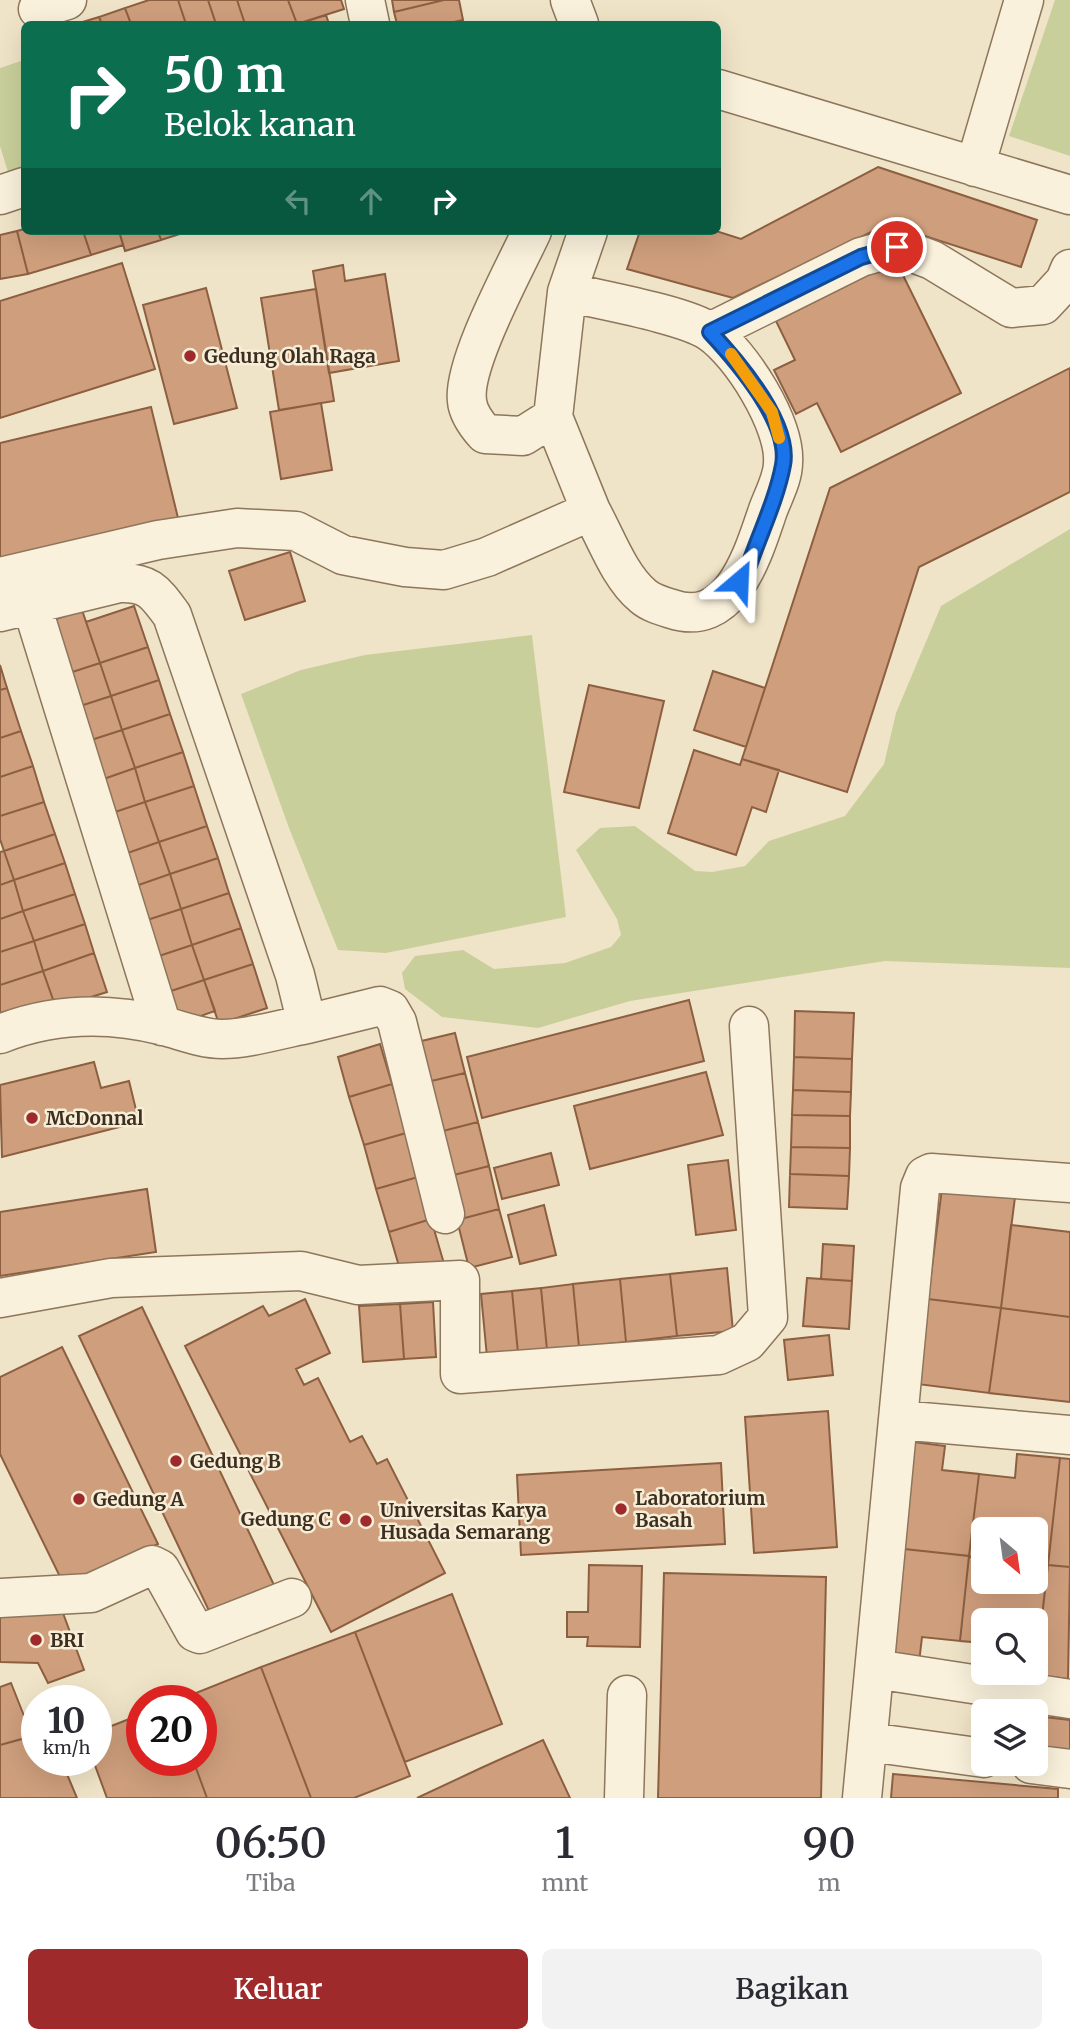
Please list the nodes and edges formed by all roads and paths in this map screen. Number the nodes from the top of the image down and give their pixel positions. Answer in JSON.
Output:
{"nodes":[{"id":1,"x":365,"y":0,"type":"edge"},
{"id":2,"x":570,"y":0,"type":"edge"},
{"id":3,"x":1024,"y":0,"type":"edge"},
{"id":4,"x":369,"y":21,"type":"edge"},
{"id":5,"x":578,"y":21,"type":"edge"},
{"id":6,"x":721,"y":90,"type":"edge"},
{"id":7,"x":759,"y":101,"type":"junction"},
{"id":8,"x":721,"y":118,"type":"edge"},
{"id":9,"x":975,"y":167,"type":"junction"},
{"id":10,"x":21,"y":188,"type":"edge"},
{"id":11,"x":0,"y":195,"type":"edge"},
{"id":12,"x":1070,"y":195,"type":"edge"},
{"id":13,"x":530,"y":235,"type":"edge"},
{"id":14,"x":587,"y":235,"type":"edge"},
{"id":15,"x":1070,"y":269,"type":"edge"},
{"id":16,"x":567,"y":292,"type":"junction"},
{"id":17,"x":710,"y":332,"type":"junction"},
{"id":18,"x":554,"y":417,"type":"junction"},
{"id":19,"x":591,"y":511,"type":"junction"},
{"id":20,"x":0,"y":577,"type":"edge"},
{"id":21,"x":16,"y":609,"type":"edge"},
{"id":22,"x":307,"y":1024,"type":"junction"},
{"id":23,"x":162,"y":1026,"type":"junction"},
{"id":24,"x":749,"y":1026,"type":"dead end"},
{"id":25,"x":0,"y":1034,"type":"edge"},
{"id":26,"x":1070,"y":1183,"type":"edge"},
{"id":27,"x":445,"y":1214,"type":"dead end"},
{"id":28,"x":0,"y":1298,"type":"edge"},
{"id":29,"x":899,"y":1420,"type":"junction"},
{"id":30,"x":1070,"y":1435,"type":"edge"},
{"id":31,"x":0,"y":1598,"type":"edge"},
{"id":32,"x":292,"y":1598,"type":"dead end"},
{"id":33,"x":875,"y":1669,"type":"junction"},
{"id":34,"x":626,"y":1695,"type":"dead end"},
{"id":35,"x":1070,"y":1699,"type":"edge"},
{"id":36,"x":869,"y":1742,"type":"junction"},
{"id":37,"x":971,"y":1756,"type":"edge"},
{"id":38,"x":1048,"y":1766,"type":"edge"},
{"id":39,"x":1070,"y":1769,"type":"edge"},
{"id":40,"x":624,"y":1798,"type":"edge"},
{"id":41,"x":862,"y":1798,"type":"edge"}],
"edges":[{"from":1,"to":4,"type":"street"},
{"from":2,"to":5,"type":"street"},
{"from":3,"to":9,"type":"street"},
{"from":6,"to":7,"type":"street"},
{"from":7,"to":8,"type":"street"},
{"from":7,"to":9,"type":"street"},
{"from":9,"to":12,"type":"street"},
{"from":10,"to":11,"type":"street"},
{"from":13,"to":18,"type":"street"},
{"from":14,"to":16,"type":"street"},
{"from":15,"to":17,"type":"street"},
{"from":16,"to":17,"type":"street"},
{"from":16,"to":18,"type":"street"},
{"from":17,"to":19,"type":"street"},
{"from":18,"to":19,"type":"street"},
{"from":19,"to":20,"type":"street"},
{"from":21,"to":22,"type":"street"},
{"from":21,"to":23,"type":"street"},
{"from":22,"to":23,"type":"street"},
{"from":22,"to":27,"type":"street"},
{"from":23,"to":25,"type":"street"},
{"from":24,"to":28,"type":"street"},
{"from":26,"to":29,"type":"street"},
{"from":29,"to":30,"type":"street"},
{"from":29,"to":33,"type":"street"},
{"from":31,"to":32,"type":"street"},
{"from":33,"to":35,"type":"street"},
{"from":33,"to":36,"type":"street"},
{"from":34,"to":40,"type":"street"},
{"from":36,"to":37,"type":"street"},
{"from":36,"to":41,"type":"street"},
{"from":38,"to":39,"type":"street"}]}
